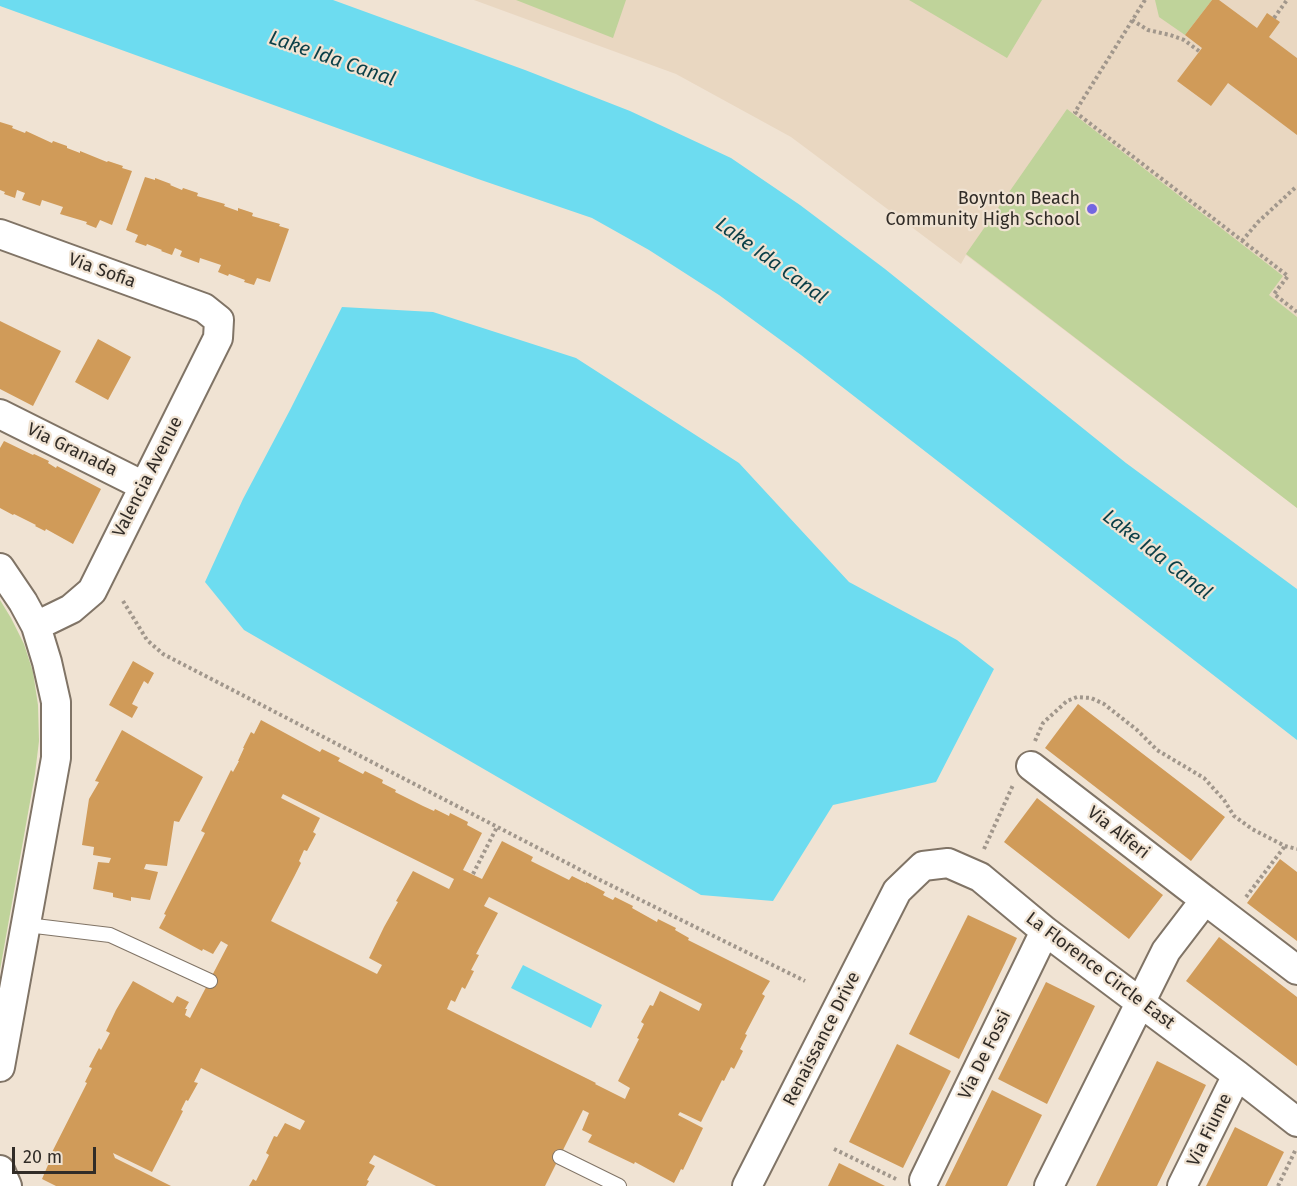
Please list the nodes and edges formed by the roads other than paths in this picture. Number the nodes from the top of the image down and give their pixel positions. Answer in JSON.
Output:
{"nodes":[{"id":1,"x":0,"y":234,"type":"edge"},
{"id":2,"x":204,"y":308,"type":"joint"},
{"id":3,"x":0,"y":414,"type":"edge"},
{"id":4,"x":144,"y":486,"type":"junction"},
{"id":5,"x":0,"y":568,"type":"edge"},
{"id":6,"x":36,"y":626,"type":"junction"},
{"id":7,"x":1027,"y":762,"type":"road end"},
{"id":8,"x":897,"y":891,"type":"joint"},
{"id":9,"x":1205,"y":900,"type":"junction"},
{"id":10,"x":27,"y":925,"type":"junction"},
{"id":11,"x":1045,"y":931,"type":"junction"},
{"id":12,"x":1297,"y":970,"type":"edge"},
{"id":13,"x":210,"y":981,"type":"dead end"},
{"id":14,"x":1140,"y":1002,"type":"junction"},
{"id":15,"x":0,"y":1067,"type":"edge"},
{"id":16,"x":1237,"y":1075,"type":"junction"},
{"id":17,"x":1297,"y":1135,"type":"edge"},
{"id":18,"x":560,"y":1157,"type":"dead end"},
{"id":19,"x":0,"y":1170,"type":"edge"},
{"id":20,"x":911,"y":1180,"type":"road end"},
{"id":21,"x":7,"y":1186,"type":"edge"},
{"id":22,"x":619,"y":1186,"type":"edge"},
{"id":23,"x":747,"y":1186,"type":"edge"},
{"id":24,"x":1049,"y":1186,"type":"edge"},
{"id":25,"x":1182,"y":1186,"type":"edge"}],
"edges":[{"from":1,"to":2,"type":"street","name":"Via Sofia"},
{"from":2,"to":4,"type":"street","name":"Valencia Avenue"},
{"from":3,"to":4,"type":"street","name":"Via Granada"},
{"from":4,"to":6,"type":"street","name":"Valencia Avenue"},
{"from":5,"to":6,"type":"street"},
{"from":6,"to":10,"type":"street"},
{"from":7,"to":9,"type":"street","name":"Via Alferi"},
{"from":8,"to":11,"type":"street","name":"La Florence Circle East"},
{"from":8,"to":23,"type":"street","name":"Renaissance Drive"},
{"from":9,"to":12,"type":"street","name":"Via Alferi"},
{"from":9,"to":14,"type":"street"},
{"from":10,"to":13,"type":"lane"},
{"from":10,"to":15,"type":"street"},
{"from":11,"to":14,"type":"street","name":"La Florence Circle East"},
{"from":11,"to":20,"type":"street","name":"Via De Fossi"},
{"from":14,"to":16,"type":"street","name":"La Florence Circle East"},
{"from":14,"to":24,"type":"street"},
{"from":16,"to":17,"type":"street","name":"La Florence Circle East"},
{"from":16,"to":25,"type":"street","name":"Via Fiume"},
{"from":18,"to":22,"type":"lane"},
{"from":19,"to":21,"type":"street"}]}
